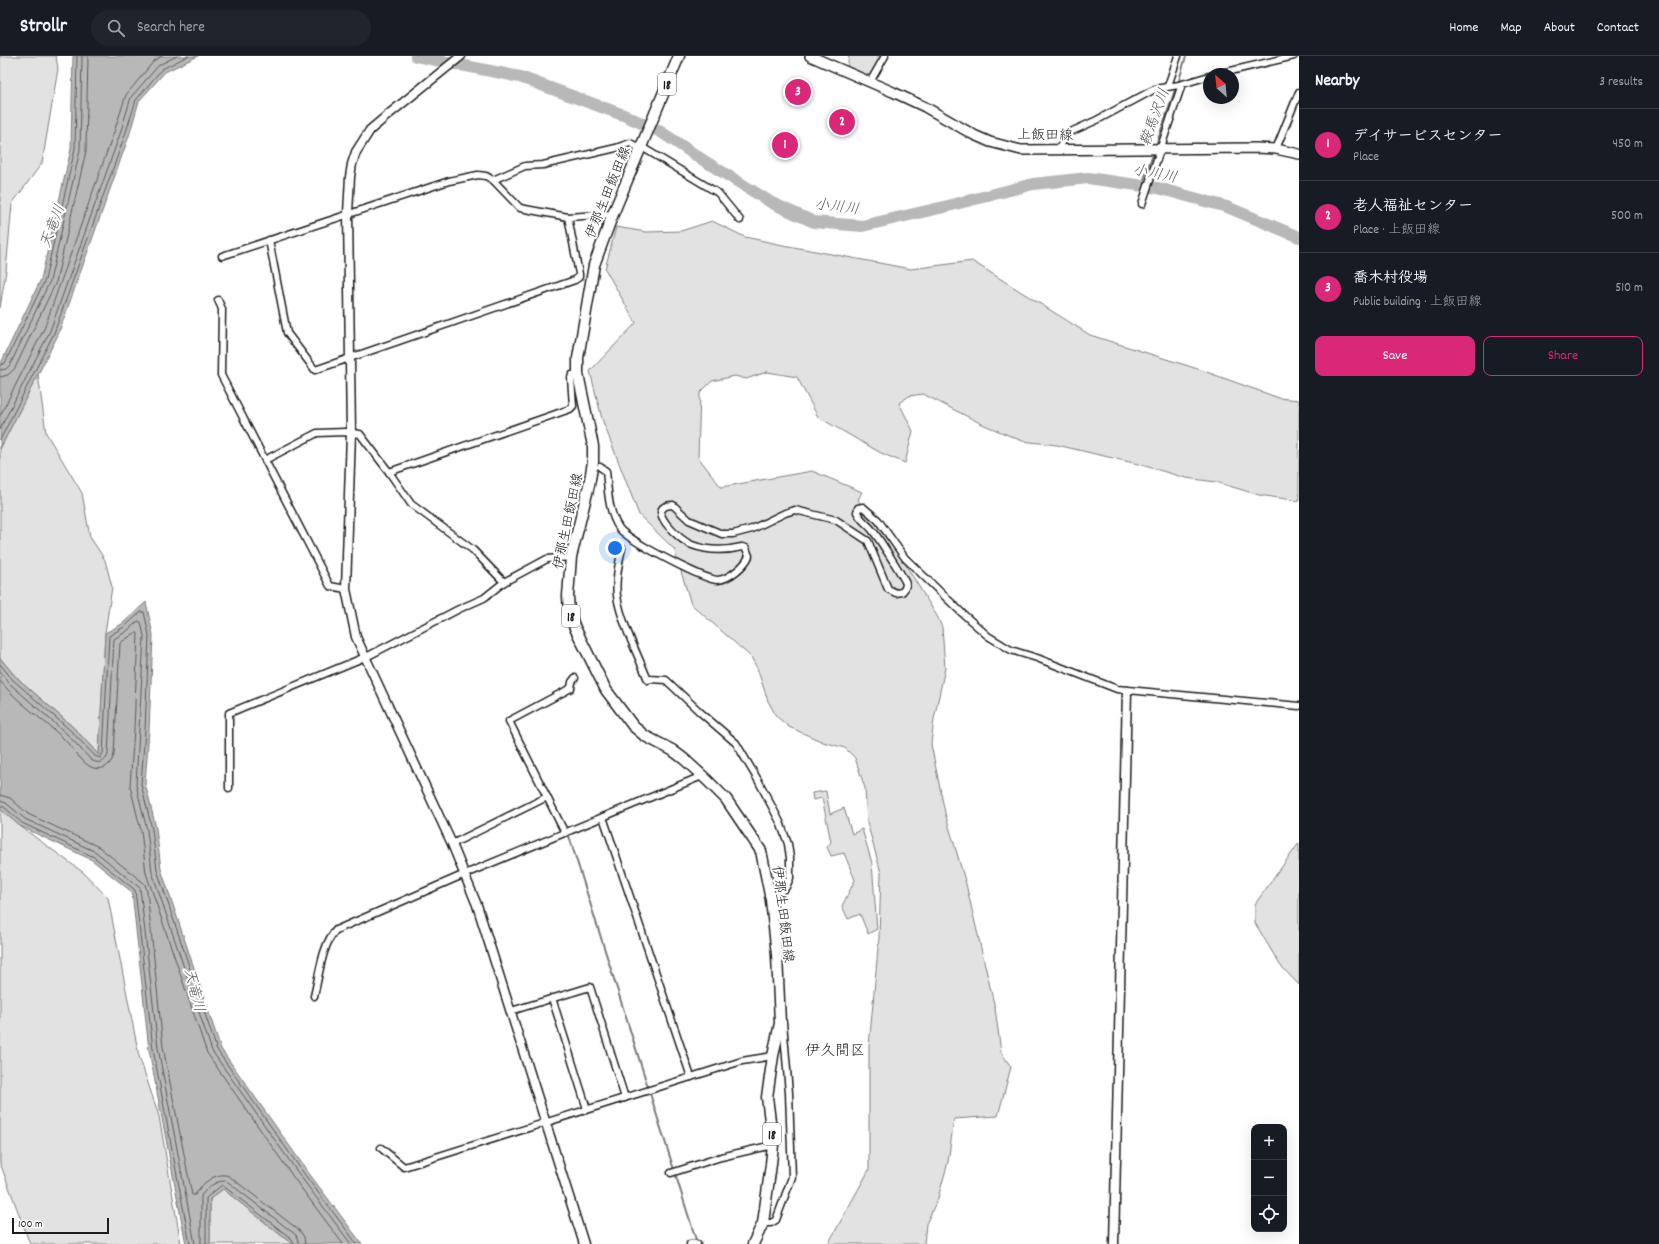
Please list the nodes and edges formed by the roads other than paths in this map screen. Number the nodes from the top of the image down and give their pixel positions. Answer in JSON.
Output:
{"nodes":[{"id":1,"x":461,"y":56,"type":"edge"},
{"id":2,"x":679,"y":56,"type":"edge"},
{"id":3,"x":810,"y":56,"type":"edge"},
{"id":4,"x":885,"y":56,"type":"edge"},
{"id":5,"x":1178,"y":56,"type":"edge"},
{"id":6,"x":1294,"y":56,"type":"edge"},
{"id":7,"x":1239,"y":69,"type":"edge"},
{"id":8,"x":1203,"y":78,"type":"edge"},
{"id":9,"x":870,"y":82,"type":"junction"},
{"id":10,"x":1182,"y":84,"type":"junction"},
{"id":11,"x":1168,"y":86,"type":"junction"},
{"id":12,"x":1299,"y":92,"type":"edge"},
{"id":13,"x":642,"y":147,"type":"junction"},
{"id":14,"x":1160,"y":148,"type":"junction"},
{"id":15,"x":1276,"y":149,"type":"junction"},
{"id":16,"x":1060,"y":150,"type":"junction"},
{"id":17,"x":1299,"y":154,"type":"edge"},
{"id":18,"x":493,"y":180,"type":"junction"},
{"id":19,"x":1142,"y":202,"type":"dead end"},
{"id":20,"x":348,"y":213,"type":"junction"},
{"id":21,"x":613,"y":214,"type":"junction"},
{"id":22,"x":568,"y":217,"type":"junction"},
{"id":23,"x":740,"y":220,"type":"dead end"},
{"id":24,"x":269,"y":240,"type":"junction"},
{"id":25,"x":222,"y":256,"type":"dead end"},
{"id":26,"x":218,"y":300,"type":"dead end"},
{"id":27,"x":350,"y":359,"type":"junction"},
{"id":28,"x":578,"y":374,"type":"junction"},
{"id":29,"x":351,"y":433,"type":"junction"},
{"id":30,"x":265,"y":460,"type":"junction"},
{"id":31,"x":600,"y":467,"type":"dead end"},
{"id":32,"x":389,"y":472,"type":"junction"},
{"id":33,"x":622,"y":548,"type":"dead end"},
{"id":34,"x":571,"y":556,"type":"junction"},
{"id":35,"x":504,"y":582,"type":"junction"},
{"id":36,"x":346,"y":590,"type":"junction"},
{"id":37,"x":365,"y":657,"type":"junction"},
{"id":38,"x":575,"y":678,"type":"dead end"},
{"id":39,"x":1127,"y":691,"type":"junction"},
{"id":40,"x":1299,"y":706,"type":"edge"},
{"id":41,"x":702,"y":776,"type":"junction"},
{"id":42,"x":229,"y":788,"type":"dead end"},
{"id":43,"x":547,"y":797,"type":"junction"},
{"id":44,"x":603,"y":817,"type":"junction"},
{"id":45,"x":565,"y":833,"type":"junction"},
{"id":46,"x":452,"y":844,"type":"junction"},
{"id":47,"x":465,"y":874,"type":"junction"},
{"id":48,"x":771,"y":900,"type":"junction"},
{"id":49,"x":314,"y":996,"type":"dead end"},
{"id":50,"x":552,"y":998,"type":"junction"},
{"id":51,"x":511,"y":1011,"type":"junction"},
{"id":52,"x":779,"y":1016,"type":"junction"},
{"id":53,"x":773,"y":1056,"type":"junction"},
{"id":54,"x":691,"y":1077,"type":"junction"},
{"id":55,"x":625,"y":1098,"type":"junction"},
{"id":56,"x":587,"y":1109,"type":"junction"},
{"id":57,"x":546,"y":1122,"type":"junction"},
{"id":58,"x":773,"y":1145,"type":"junction"},
{"id":59,"x":381,"y":1148,"type":"dead end"},
{"id":60,"x":673,"y":1173,"type":"dead end"},
{"id":61,"x":762,"y":1223,"type":"junction"},
{"id":62,"x":584,"y":1244,"type":"edge"},
{"id":63,"x":690,"y":1244,"type":"edge"},
{"id":64,"x":696,"y":1244,"type":"edge"},
{"id":65,"x":753,"y":1244,"type":"edge"},
{"id":66,"x":1114,"y":1244,"type":"edge"}],
"edges":[{"from":1,"to":20,"type":"street"},
{"from":2,"to":13,"type":"main road","name":"伊那生田飯田線","number":"18"},
{"from":3,"to":9,"type":"main road","name":"上飯田線"},
{"from":4,"to":9,"type":"street"},
{"from":5,"to":11,"type":"street"},
{"from":6,"to":7,"type":"street"},
{"from":8,"to":10,"type":"street"},
{"from":9,"to":16,"type":"main road","name":"上飯田線"},
{"from":10,"to":11,"type":"street"},
{"from":10,"to":14,"type":"street"},
{"from":11,"to":16,"type":"street"},
{"from":12,"to":15,"type":"street"},
{"from":13,"to":18,"type":"street"},
{"from":13,"to":21,"type":"main road","name":"伊那生田飯田線","number":"18"},
{"from":13,"to":23,"type":"street"},
{"from":14,"to":15,"type":"main road","name":"上飯田線"},
{"from":14,"to":16,"type":"main road","name":"上飯田線"},
{"from":14,"to":19,"type":"street"},
{"from":15,"to":17,"type":"main road","name":"上飯田線"},
{"from":18,"to":20,"type":"street"},
{"from":18,"to":22,"type":"street"},
{"from":20,"to":24,"type":"street"},
{"from":20,"to":27,"type":"street"},
{"from":21,"to":22,"type":"street"},
{"from":21,"to":28,"type":"main road","name":"伊那生田飯田線","number":"18"},
{"from":22,"to":27,"type":"street"},
{"from":24,"to":25,"type":"street"},
{"from":24,"to":27,"type":"street"},
{"from":26,"to":30,"type":"street"},
{"from":27,"to":29,"type":"street"},
{"from":28,"to":32,"type":"street"},
{"from":28,"to":34,"type":"main road","name":"伊那生田飯田線","number":"18"},
{"from":29,"to":30,"type":"street"},
{"from":29,"to":32,"type":"street"},
{"from":29,"to":36,"type":"street"},
{"from":30,"to":36,"type":"street"},
{"from":31,"to":39,"type":"street"},
{"from":32,"to":35,"type":"street"},
{"from":33,"to":48,"type":"street"},
{"from":34,"to":35,"type":"street"},
{"from":34,"to":41,"type":"main road","name":"伊那生田飯田線","number":"18"},
{"from":35,"to":37,"type":"street"},
{"from":36,"to":37,"type":"street"},
{"from":37,"to":42,"type":"street"},
{"from":37,"to":46,"type":"street"},
{"from":38,"to":43,"type":"street"},
{"from":39,"to":40,"type":"street"},
{"from":39,"to":66,"type":"street"},
{"from":41,"to":44,"type":"street"},
{"from":41,"to":48,"type":"main road","name":"伊那生田飯田線","number":"18"},
{"from":43,"to":45,"type":"street"},
{"from":43,"to":46,"type":"street"},
{"from":44,"to":45,"type":"street"},
{"from":44,"to":54,"type":"street"},
{"from":45,"to":47,"type":"street"},
{"from":46,"to":47,"type":"street"},
{"from":47,"to":49,"type":"street"},
{"from":47,"to":51,"type":"street"},
{"from":48,"to":52,"type":"main road","name":"伊那生田飯田線","number":"18"},
{"from":50,"to":51,"type":"street"},
{"from":50,"to":55,"type":"street"},
{"from":50,"to":56,"type":"street"},
{"from":51,"to":57,"type":"street"},
{"from":52,"to":53,"type":"main road","name":"伊那生田飯田線","number":"18"},
{"from":52,"to":61,"type":"street"},
{"from":53,"to":54,"type":"street"},
{"from":53,"to":58,"type":"main road","name":"伊那生田飯田線","number":"18"},
{"from":54,"to":55,"type":"street"},
{"from":55,"to":56,"type":"street"},
{"from":56,"to":57,"type":"street"},
{"from":57,"to":59,"type":"street"},
{"from":57,"to":62,"type":"street"},
{"from":58,"to":60,"type":"street"},
{"from":58,"to":61,"type":"main road","name":"伊那生田飯田線","number":"18"},
{"from":61,"to":65,"type":"main road","name":"伊那生田飯田線","number":"18"},
{"from":63,"to":64,"type":"street"}]}
